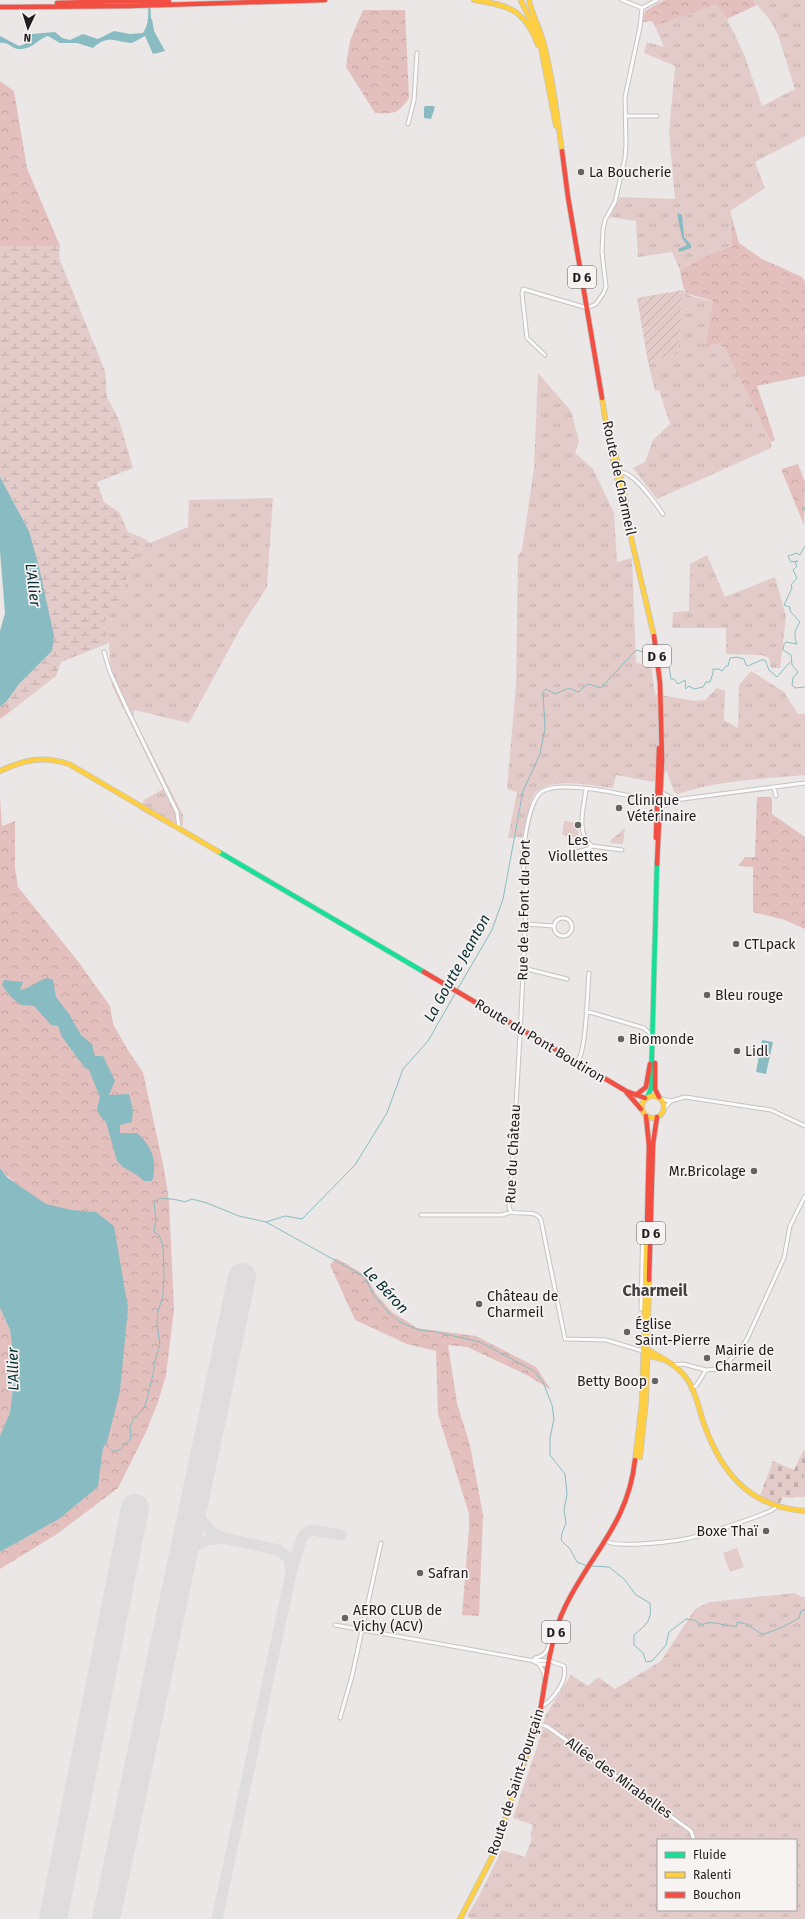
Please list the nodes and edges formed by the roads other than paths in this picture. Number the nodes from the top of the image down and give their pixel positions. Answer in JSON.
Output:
{"nodes":[{"id":1,"x":236,"y":0,"type":"edge"},
{"id":2,"x":325,"y":0,"type":"edge"},
{"id":3,"x":474,"y":0,"type":"edge"},
{"id":4,"x":520,"y":0,"type":"edge"},
{"id":5,"x":529,"y":0,"type":"edge"},
{"id":6,"x":622,"y":0,"type":"edge"},
{"id":7,"x":658,"y":0,"type":"edge"},
{"id":8,"x":116,"y":1,"type":"edge"},
{"id":9,"x":106,"y":3,"type":"edge"},
{"id":10,"x":14,"y":7,"type":"junction"},
{"id":11,"x":0,"y":8,"type":"edge"},
{"id":12,"x":642,"y":8,"type":"junction"},
{"id":13,"x":417,"y":53,"type":"dead end"},
{"id":14,"x":544,"y":61,"type":"junction"},
{"id":15,"x":626,"y":116,"type":"junction"},
{"id":16,"x":657,"y":116,"type":"dead end"},
{"id":17,"x":408,"y":124,"type":"dead end"},
{"id":18,"x":561,"y":151,"type":"junction"},
{"id":19,"x":587,"y":308,"type":"junction"},
{"id":20,"x":546,"y":355,"type":"dead end"},
{"id":21,"x":618,"y":472,"type":"junction"},
{"id":22,"x":663,"y":514,"type":"dead end"},
{"id":23,"x":104,"y":652,"type":"dead end"},
{"id":24,"x":0,"y":771,"type":"edge"},
{"id":25,"x":805,"y":783,"type":"edge"},
{"id":26,"x":774,"y":787,"type":"junction"},
{"id":27,"x":586,"y":789,"type":"junction"},
{"id":28,"x":659,"y":792,"type":"junction"},
{"id":29,"x":776,"y":796,"type":"dead end"},
{"id":30,"x":675,"y":800,"type":"junction"},
{"id":31,"x":657,"y":802,"type":"junction"},
{"id":32,"x":661,"y":807,"type":"junction"},
{"id":33,"x":179,"y":828,"type":"junction"},
{"id":34,"x":592,"y":846,"type":"junction"},
{"id":35,"x":622,"y":850,"type":"dead end"},
{"id":36,"x":573,"y":853,"type":"dead end"},
{"id":37,"x":657,"y":864,"type":"junction"},
{"id":38,"x":525,"y":924,"type":"junction"},
{"id":39,"x":554,"y":926,"type":"junction"},
{"id":40,"x":523,"y":968,"type":"junction"},
{"id":41,"x":589,"y":973,"type":"dead end"},
{"id":42,"x":567,"y":978,"type":"dead end"},
{"id":43,"x":654,"y":998,"type":"junction"},
{"id":44,"x":586,"y":1011,"type":"junction"},
{"id":45,"x":652,"y":1023,"type":"junction"},
{"id":46,"x":644,"y":1028,"type":"junction"},
{"id":47,"x":521,"y":1029,"type":"junction"},
{"id":48,"x":652,"y":1036,"type":"junction"},
{"id":49,"x":652,"y":1045,"type":"junction"},
{"id":50,"x":577,"y":1063,"type":"junction"},
{"id":51,"x":626,"y":1091,"type":"junction"},
{"id":52,"x":636,"y":1095,"type":"junction"},
{"id":53,"x":646,"y":1097,"type":"junction"},
{"id":54,"x":660,"y":1098,"type":"junction"},
{"id":55,"x":671,"y":1101,"type":"junction"},
{"id":56,"x":641,"y":1109,"type":"junction"},
{"id":57,"x":663,"y":1110,"type":"junction"},
{"id":58,"x":646,"y":1116,"type":"junction"},
{"id":59,"x":658,"y":1117,"type":"junction"},
{"id":60,"x":805,"y":1126,"type":"edge"},
{"id":61,"x":805,"y":1196,"type":"edge"},
{"id":62,"x":511,"y":1212,"type":"junction"},
{"id":63,"x":421,"y":1215,"type":"dead end"},
{"id":64,"x":649,"y":1219,"type":"junction"},
{"id":65,"x":646,"y":1259,"type":"junction"},
{"id":66,"x":641,"y":1309,"type":"dead end"},
{"id":67,"x":646,"y":1352,"type":"junction"},
{"id":68,"x":656,"y":1357,"type":"junction"},
{"id":69,"x":647,"y":1361,"type":"junction"},
{"id":70,"x":674,"y":1365,"type":"junction"},
{"id":71,"x":706,"y":1370,"type":"junction"},
{"id":72,"x":646,"y":1386,"type":"junction"},
{"id":73,"x":691,"y":1388,"type":"junction"},
{"id":74,"x":775,"y":1508,"type":"junction"},
{"id":75,"x":805,"y":1510,"type":"edge"},
{"id":76,"x":611,"y":1533,"type":"junction"},
{"id":77,"x":606,"y":1541,"type":"junction"},
{"id":78,"x":381,"y":1543,"type":"dead end"},
{"id":79,"x":335,"y":1625,"type":"dead end"},
{"id":80,"x":558,"y":1625,"type":"junction"},
{"id":81,"x":362,"y":1630,"type":"junction"},
{"id":82,"x":530,"y":1660,"type":"junction"},
{"id":83,"x":550,"y":1663,"type":"junction"},
{"id":84,"x":539,"y":1664,"type":"junction"},
{"id":85,"x":545,"y":1684,"type":"junction"},
{"id":86,"x":541,"y":1707,"type":"junction"},
{"id":87,"x":340,"y":1718,"type":"dead end"},
{"id":88,"x":538,"y":1723,"type":"junction"},
{"id":89,"x":694,"y":1839,"type":"edge"},
{"id":90,"x":460,"y":1919,"type":"edge"}],
"edges":[{"from":1,"to":8,"type":"main road"},
{"from":2,"to":9,"type":"main road"},
{"from":3,"to":14,"type":"main road"},
{"from":4,"to":5,"type":"main road"},
{"from":4,"to":14,"type":"main road","name":"Route de Charmeil","number":"D 6"},
{"from":5,"to":18,"type":"main road","name":"Route de Charmeil","number":"D 6"},
{"from":6,"to":12,"type":"street"},
{"from":7,"to":12,"type":"street"},
{"from":8,"to":9,"type":"main road"},
{"from":9,"to":10,"type":"main road"},
{"from":9,"to":10,"type":"main road"},
{"from":10,"to":11,"type":"main road"},
{"from":12,"to":15,"type":"street"},
{"from":13,"to":17,"type":"street"},
{"from":14,"to":18,"type":"main road","name":"Route de Charmeil","number":"D 6"},
{"from":15,"to":16,"type":"street"},
{"from":15,"to":19,"type":"street"},
{"from":18,"to":19,"type":"main road","name":"Route de Charmeil","number":"D 6"},
{"from":19,"to":20,"type":"street"},
{"from":19,"to":21,"type":"main road","name":"Route de Charmeil","number":"D 6"},
{"from":21,"to":22,"type":"street"},
{"from":21,"to":28,"type":"main road","name":"Route de Charmeil","number":"D 6"},
{"from":23,"to":33,"type":"street"},
{"from":24,"to":33,"type":"main road","name":"Route du Pont Boutiron"},
{"from":25,"to":26,"type":"street"},
{"from":26,"to":29,"type":"street"},
{"from":26,"to":30,"type":"street"},
{"from":27,"to":31,"type":"street","name":"Rue de la Font du Port"},
{"from":27,"to":34,"type":"street"},
{"from":27,"to":38,"type":"street","name":"Rue de la Font du Port"},
{"from":28,"to":30,"type":"street"},
{"from":28,"to":31,"type":"main road","number":"D 6"},
{"from":28,"to":32,"type":"main road","number":"D 6"},
{"from":30,"to":32,"type":"street"},
{"from":31,"to":32,"type":"street"},
{"from":31,"to":37,"type":"main road","number":"D 6"},
{"from":32,"to":37,"type":"main road","number":"D 6"},
{"from":33,"to":47,"type":"main road","name":"Route du Pont Boutiron"},
{"from":34,"to":35,"type":"street"},
{"from":34,"to":36,"type":"street"},
{"from":37,"to":43,"type":"main road","number":"D 6"},
{"from":38,"to":39,"type":"street"},
{"from":38,"to":40,"type":"street","name":"Rue de la Font du Port"},
{"from":39,"to":39,"type":"street"},
{"from":40,"to":42,"type":"street"},
{"from":40,"to":47,"type":"street","name":"Rue de la Font du Port"},
{"from":41,"to":44,"type":"street"},
{"from":43,"to":45,"type":"main road","number":"D 6"},
{"from":43,"to":54,"type":"main road","number":"D 6"},
{"from":44,"to":46,"type":"street"},
{"from":44,"to":50,"type":"street"},
{"from":45,"to":46,"type":"street"},
{"from":45,"to":48,"type":"main road","number":"D 6"},
{"from":46,"to":48,"type":"street"},
{"from":47,"to":50,"type":"main road","name":"Route du Pont Boutiron"},
{"from":47,"to":62,"type":"street","name":"Rue du Château"},
{"from":48,"to":49,"type":"main road","number":"D 6"},
{"from":49,"to":52,"type":"main road"},
{"from":49,"to":53,"type":"main road","number":"D 6"},
{"from":50,"to":51,"type":"main road","name":"Route du Pont Boutiron"},
{"from":51,"to":52,"type":"main road","name":"Route du Pont Boutiron"},
{"from":51,"to":56,"type":"main road","name":"Route du Pont Boutiron"},
{"from":52,"to":53,"type":"main road","name":"Route du Pont Boutiron"},
{"from":53,"to":54,"type":"main road"},
{"from":53,"to":56,"type":"main road"},
{"from":54,"to":55,"type":"street"},
{"from":54,"to":57,"type":"main road"},
{"from":55,"to":57,"type":"street"},
{"from":55,"to":60,"type":"street"},
{"from":56,"to":58,"type":"main road"},
{"from":57,"to":59,"type":"main road"},
{"from":58,"to":59,"type":"main road"},
{"from":58,"to":64,"type":"main road","name":"Route de Saint-Pourçain","number":"D 6"},
{"from":59,"to":64,"type":"main road","name":"Route de Saint-Pourçain","number":"D 6"},
{"from":61,"to":71,"type":"street"},
{"from":62,"to":63,"type":"street"},
{"from":62,"to":67,"type":"street","name":"Rue du Château"},
{"from":64,"to":65,"type":"main road","name":"Route de Saint-Pourçain","number":"D 6"},
{"from":64,"to":65,"type":"street","name":"Route de Saint-Pourçain"},
{"from":65,"to":66,"type":"street","name":"Route de Saint-Pourçain"},
{"from":65,"to":67,"type":"main road","name":"Route de Saint-Pourçain","number":"D 6"},
{"from":65,"to":67,"type":"main road","name":"Route de Saint-Pourçain","number":"D 6"},
{"from":67,"to":68,"type":"main road"},
{"from":67,"to":69,"type":"main road","name":"Route de Saint-Pourçain","number":"D 6"},
{"from":67,"to":70,"type":"main road"},
{"from":67,"to":72,"type":"street"},
{"from":67,"to":76,"type":"main road","name":"Route de Saint-Pourçain","number":"D 6"},
{"from":68,"to":69,"type":"main road"},
{"from":68,"to":70,"type":"main road"},
{"from":69,"to":72,"type":"main road","name":"Route de Saint-Pourçain","number":"D 6"},
{"from":70,"to":71,"type":"street"},
{"from":70,"to":73,"type":"main road"},
{"from":71,"to":73,"type":"street"},
{"from":72,"to":76,"type":"main road","name":"Route de Saint-Pourçain","number":"D 6"},
{"from":73,"to":74,"type":"main road"},
{"from":74,"to":75,"type":"main road"},
{"from":74,"to":77,"type":"street"},
{"from":76,"to":77,"type":"main road","name":"Route de Saint-Pourçain","number":"D 6"},
{"from":77,"to":80,"type":"main road","name":"Route de Saint-Pourçain","number":"D 6"},
{"from":78,"to":81,"type":"street"},
{"from":79,"to":81,"type":"street"},
{"from":80,"to":82,"type":"street"},
{"from":80,"to":83,"type":"main road","name":"Route de Saint-Pourçain","number":"D 6"},
{"from":81,"to":82,"type":"street"},
{"from":81,"to":87,"type":"street"},
{"from":82,"to":83,"type":"street"},
{"from":82,"to":84,"type":"street"},
{"from":83,"to":84,"type":"street"},
{"from":83,"to":85,"type":"main road","name":"Route de Saint-Pourçain","number":"D 6"},
{"from":83,"to":86,"type":"street"},
{"from":84,"to":85,"type":"street"},
{"from":85,"to":86,"type":"main road","name":"Route de Saint-Pourçain","number":"D 6"},
{"from":86,"to":88,"type":"main road","name":"Route de Saint-Pourçain","number":"D 6"},
{"from":88,"to":89,"type":"street","name":"Allée des Mirabelles"},
{"from":88,"to":90,"type":"main road","name":"Route de Saint-Pourçain","number":"D 6"}]}
